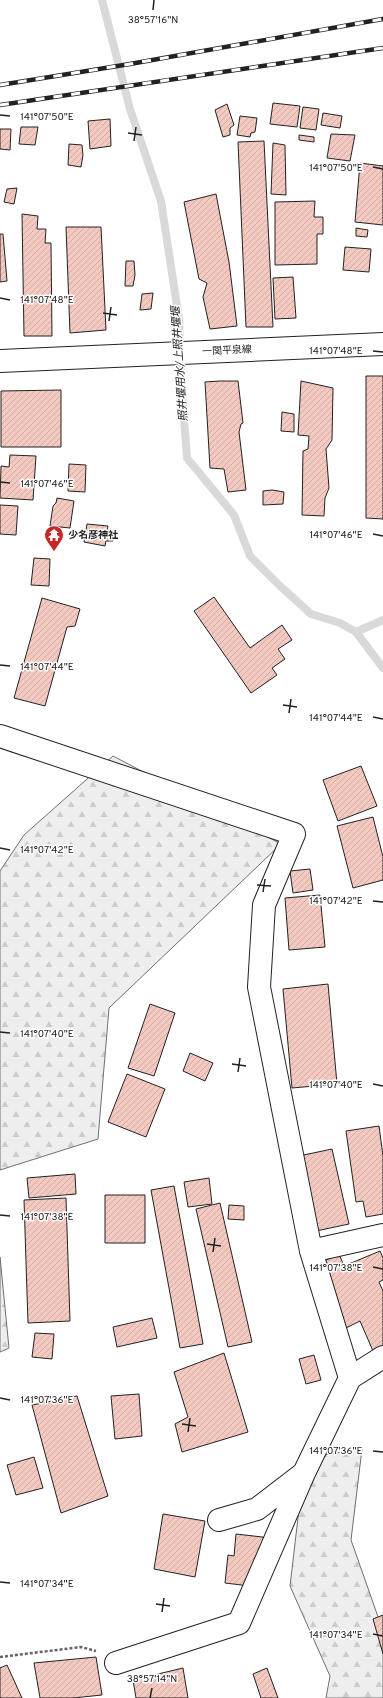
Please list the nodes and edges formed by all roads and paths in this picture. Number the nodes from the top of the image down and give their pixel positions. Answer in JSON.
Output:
{"nodes":[{"id":1,"x":383,"y":344,"type":"edge"},
{"id":2,"x":0,"y":361,"type":"edge"},
{"id":3,"x":0,"y":736,"type":"edge"},
{"id":4,"x":383,"y":1235,"type":"edge"},
{"id":5,"x":311,"y":1250,"type":"junction"},
{"id":6,"x":383,"y":1357,"type":"edge"},
{"id":7,"x":350,"y":1378,"type":"junction"},
{"id":8,"x":304,"y":1473,"type":"junction"},
{"id":9,"x":219,"y":1520,"type":"dead end"},
{"id":10,"x":0,"y":1657,"type":"edge"},
{"id":11,"x":122,"y":1662,"type":"joint"}],
"edges":[{"from":1,"to":2,"type":"street","name":"一関平泉線"},
{"from":3,"to":5,"type":"street"},
{"from":4,"to":5,"type":"street"},
{"from":5,"to":7,"type":"street"},
{"from":6,"to":7,"type":"street"},
{"from":7,"to":8,"type":"street"},
{"from":8,"to":9,"type":"street"},
{"from":8,"to":11,"type":"street"},
{"from":10,"to":11,"type":"path"}]}
